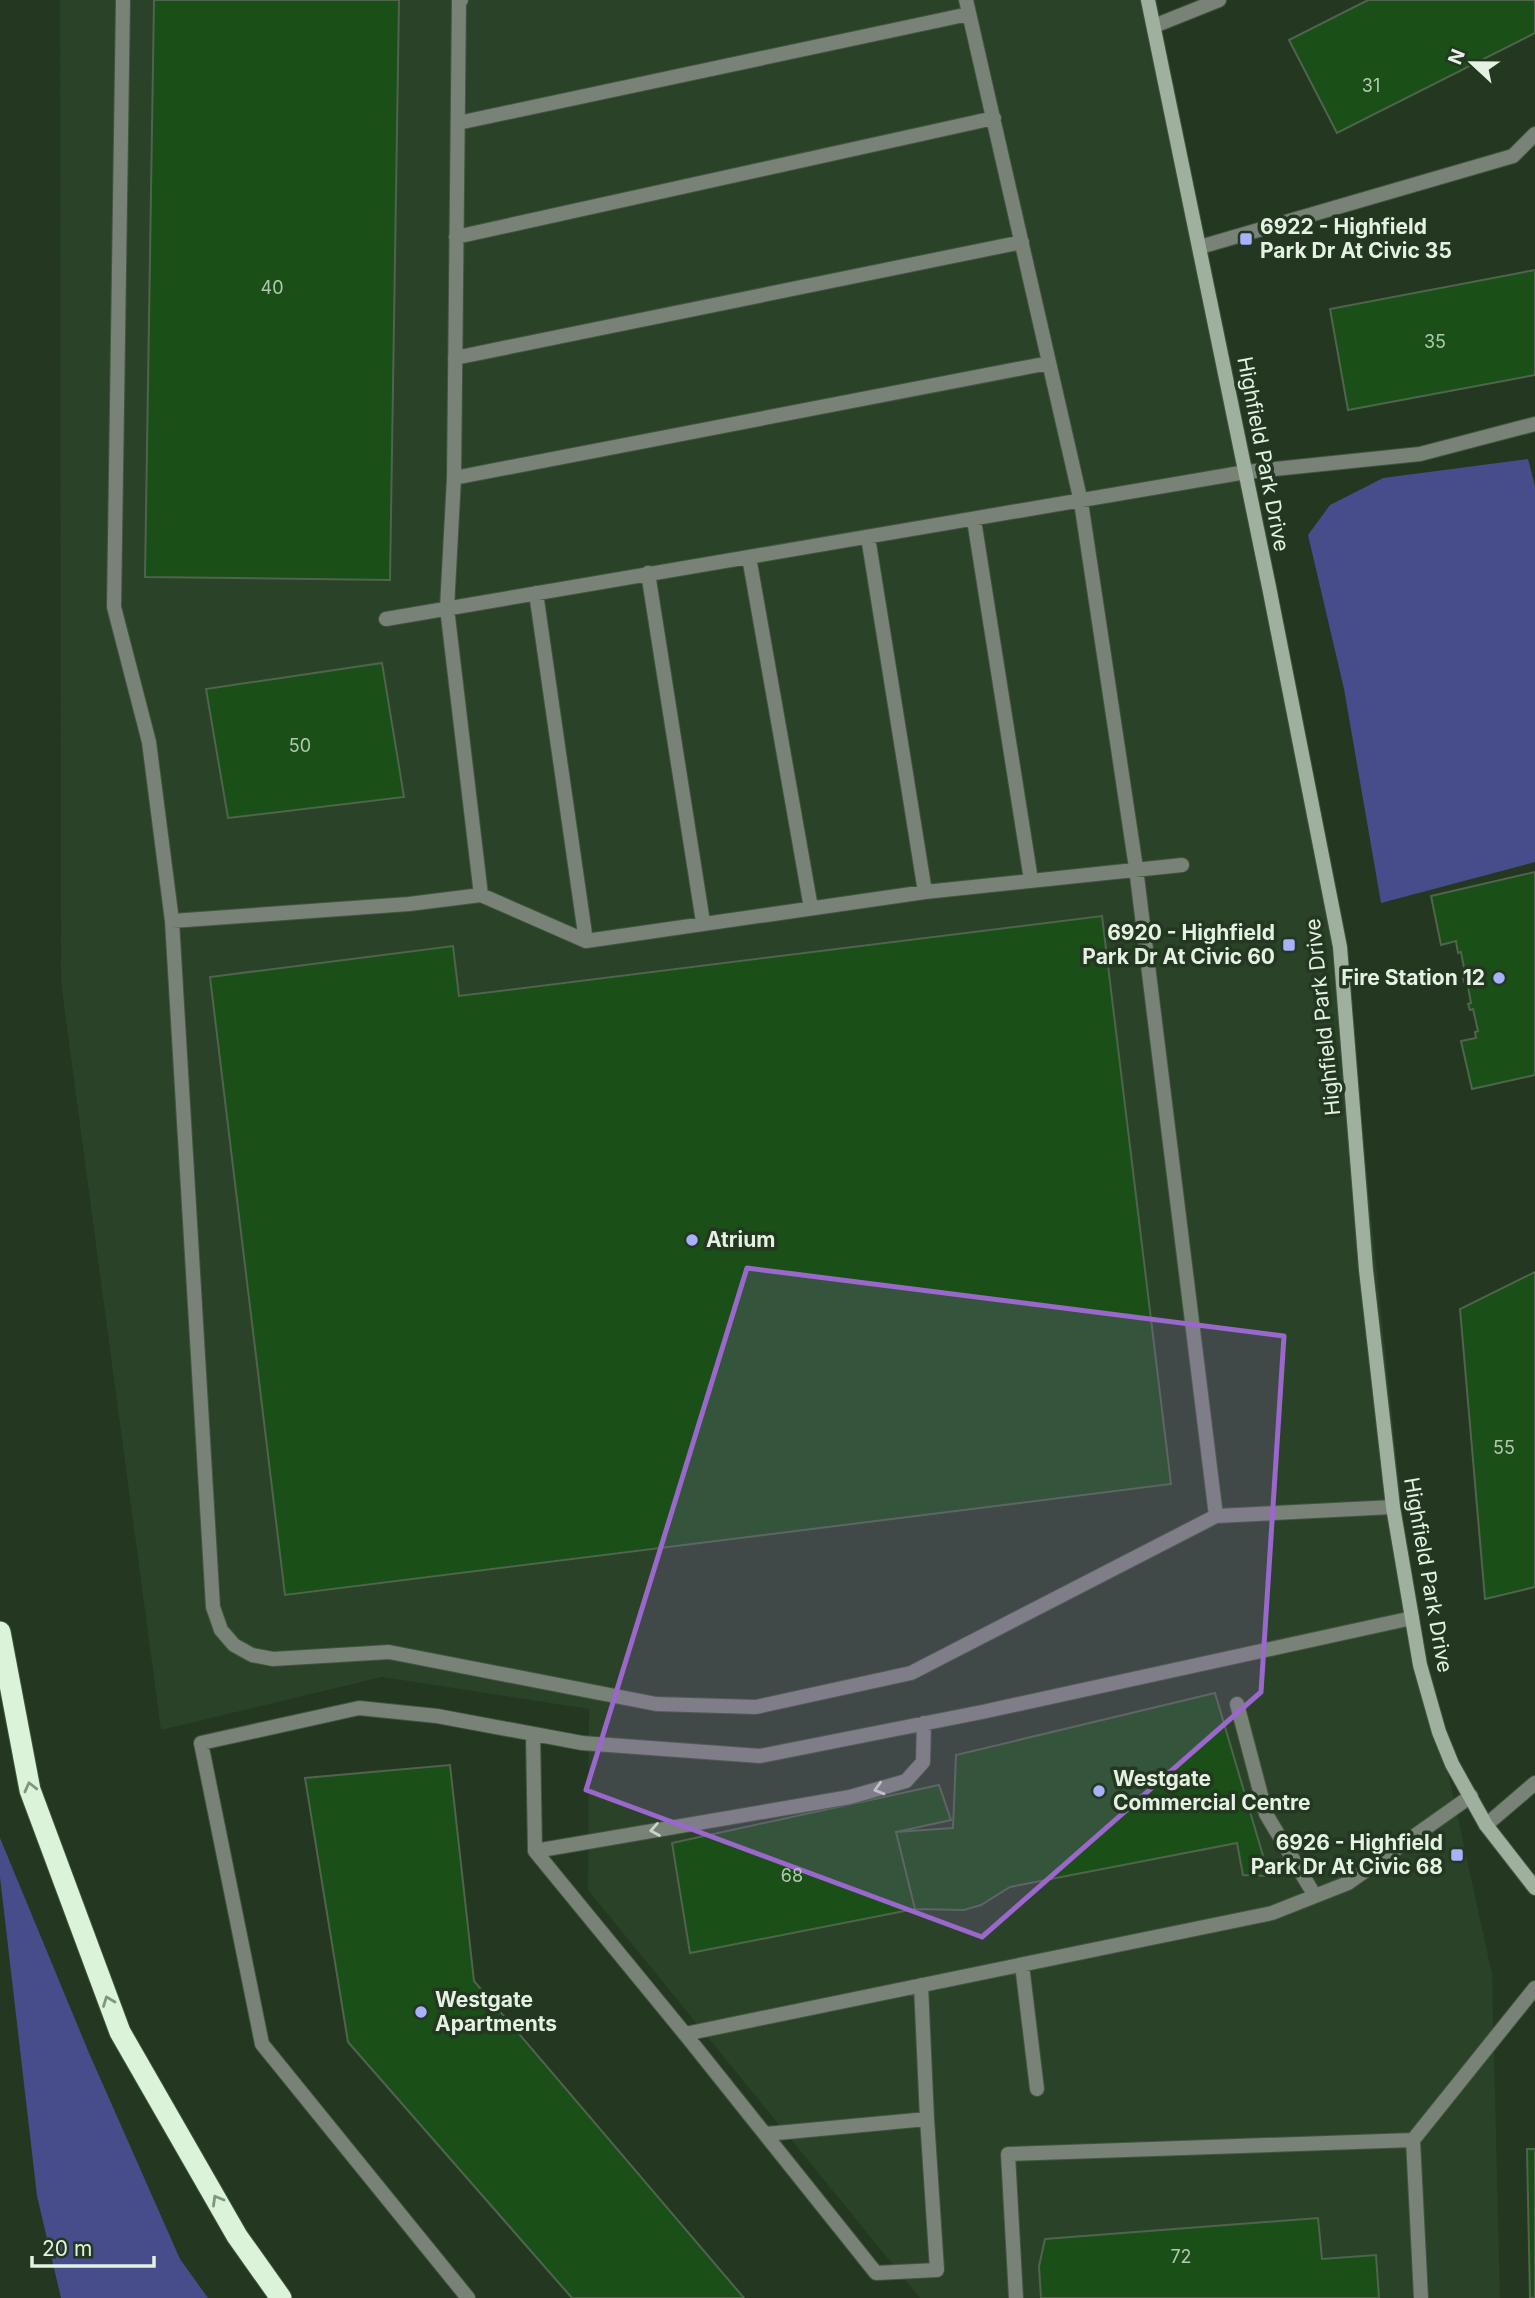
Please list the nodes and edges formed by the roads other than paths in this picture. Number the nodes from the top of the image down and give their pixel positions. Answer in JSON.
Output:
{"nodes":[{"id":1,"x":123,"y":0,"type":"edge"},
{"id":2,"x":461,"y":0,"type":"edge"},
{"id":3,"x":1148,"y":0,"type":"edge"},
{"id":4,"x":1219,"y":0,"type":"edge"},
{"id":5,"x":968,"y":7,"type":"edge"},
{"id":6,"x":1154,"y":26,"type":"junction"},
{"id":7,"x":994,"y":118,"type":"junction"},
{"id":8,"x":458,"y":123,"type":"junction"},
{"id":9,"x":1535,"y":134,"type":"edge"},
{"id":10,"x":456,"y":237,"type":"junction"},
{"id":11,"x":1022,"y":242,"type":"junction"},
{"id":12,"x":1200,"y":247,"type":"junction"},
{"id":13,"x":455,"y":358,"type":"junction"},
{"id":14,"x":1049,"y":363,"type":"junction"},
{"id":15,"x":1535,"y":424,"type":"edge"},
{"id":16,"x":1246,"y":472,"type":"junction"},
{"id":17,"x":454,"y":478,"type":"junction"},
{"id":18,"x":1081,"y":502,"type":"junction"},
{"id":19,"x":974,"y":520,"type":"junction"},
{"id":20,"x":868,"y":537,"type":"junction"},
{"id":21,"x":749,"y":557,"type":"junction"},
{"id":22,"x":648,"y":573,"type":"junction"},
{"id":23,"x":536,"y":593,"type":"junction"},
{"id":24,"x":447,"y":608,"type":"junction"},
{"id":25,"x":386,"y":619,"type":"dead end"},
{"id":26,"x":1182,"y":865,"type":"dead end"},
{"id":27,"x":1136,"y":868,"type":"junction"},
{"id":28,"x":1031,"y":880,"type":"junction"},
{"id":29,"x":925,"y":892,"type":"junction"},
{"id":30,"x":481,"y":895,"type":"junction"},
{"id":31,"x":811,"y":908,"type":"junction"},
{"id":32,"x":172,"y":921,"type":"junction"},
{"id":33,"x":703,"y":922,"type":"junction"},
{"id":34,"x":586,"y":941,"type":"junction"},
{"id":35,"x":1393,"y":1507,"type":"junction"},
{"id":36,"x":1216,"y":1516,"type":"junction"},
{"id":37,"x":1412,"y":1618,"type":"junction"},
{"id":38,"x":0,"y":1632,"type":"edge"},
{"id":39,"x":1237,"y":1704,"type":"dead end"},
{"id":40,"x":925,"y":1723,"type":"junction"},
{"id":41,"x":533,"y":1734,"type":"junction"},
{"id":42,"x":1535,"y":1783,"type":"edge"},
{"id":43,"x":1471,"y":1796,"type":"junction"},
{"id":44,"x":1486,"y":1825,"type":"junction"},
{"id":45,"x":535,"y":1851,"type":"junction"},
{"id":46,"x":1535,"y":1888,"type":"edge"},
{"id":47,"x":1315,"y":1896,"type":"junction"},
{"id":48,"x":1022,"y":1965,"type":"junction"},
{"id":49,"x":922,"y":1985,"type":"junction"},
{"id":50,"x":1535,"y":1988,"type":"edge"},
{"id":51,"x":685,"y":2034,"type":"junction"},
{"id":52,"x":1037,"y":2089,"type":"dead end"},
{"id":53,"x":926,"y":2119,"type":"junction"},
{"id":54,"x":766,"y":2134,"type":"junction"},
{"id":55,"x":1413,"y":2140,"type":"junction"},
{"id":56,"x":281,"y":2298,"type":"edge"},
{"id":57,"x":468,"y":2298,"type":"edge"},
{"id":58,"x":1016,"y":2298,"type":"edge"},
{"id":59,"x":1421,"y":2298,"type":"edge"}],
"edges":[{"from":1,"to":32,"type":"street"},
{"from":2,"to":8,"type":"street"},
{"from":3,"to":6,"type":"street","name":"Highfield Park Drive"},
{"from":4,"to":6,"type":"street"},
{"from":5,"to":7,"type":"street"},
{"from":5,"to":8,"type":"street"},
{"from":6,"to":12,"type":"street","name":"Highfield Park Drive"},
{"from":7,"to":10,"type":"street"},
{"from":7,"to":11,"type":"street"},
{"from":8,"to":10,"type":"street"},
{"from":9,"to":12,"type":"street"},
{"from":10,"to":13,"type":"street"},
{"from":11,"to":13,"type":"street"},
{"from":11,"to":14,"type":"street"},
{"from":12,"to":16,"type":"street","name":"Highfield Park Drive"},
{"from":13,"to":17,"type":"street"},
{"from":14,"to":17,"type":"street"},
{"from":14,"to":18,"type":"street"},
{"from":15,"to":16,"type":"street"},
{"from":16,"to":18,"type":"street"},
{"from":16,"to":35,"type":"street","name":"Highfield Park Drive"},
{"from":17,"to":24,"type":"street"},
{"from":18,"to":19,"type":"street"},
{"from":18,"to":27,"type":"street"},
{"from":19,"to":20,"type":"street"},
{"from":19,"to":28,"type":"street"},
{"from":20,"to":21,"type":"street"},
{"from":20,"to":29,"type":"street"},
{"from":21,"to":22,"type":"street"},
{"from":21,"to":31,"type":"street"},
{"from":22,"to":23,"type":"street"},
{"from":22,"to":33,"type":"street"},
{"from":23,"to":24,"type":"street"},
{"from":23,"to":34,"type":"street"},
{"from":24,"to":25,"type":"street"},
{"from":24,"to":30,"type":"street"},
{"from":26,"to":27,"type":"street"},
{"from":27,"to":28,"type":"street"},
{"from":27,"to":36,"type":"street"},
{"from":28,"to":29,"type":"street"},
{"from":29,"to":31,"type":"street"},
{"from":30,"to":32,"type":"street"},
{"from":30,"to":34,"type":"street"},
{"from":31,"to":33,"type":"street"},
{"from":32,"to":36,"type":"street"},
{"from":33,"to":34,"type":"street"},
{"from":35,"to":36,"type":"street"},
{"from":35,"to":37,"type":"street","name":"Highfield Park Drive"},
{"from":37,"to":40,"type":"street"},
{"from":37,"to":43,"type":"street","name":"Highfield Park Drive"},
{"from":56,"to":38,"type":"highway","one_way":true},
{"from":39,"to":47,"type":"street"},
{"from":40,"to":41,"type":"street"},
{"from":40,"to":45,"type":"street","one_way":true},
{"from":41,"to":45,"type":"street"},
{"from":41,"to":57,"type":"street"},
{"from":42,"to":44,"type":"street"},
{"from":43,"to":44,"type":"street","name":"Highfield Park Drive"},
{"from":43,"to":47,"type":"street"},
{"from":44,"to":46,"type":"street","name":"Highfield Park Drive"},
{"from":45,"to":51,"type":"street"},
{"from":47,"to":48,"type":"street"},
{"from":48,"to":49,"type":"street"},
{"from":48,"to":52,"type":"street"},
{"from":49,"to":51,"type":"street"},
{"from":49,"to":53,"type":"street"},
{"from":50,"to":55,"type":"street"},
{"from":51,"to":54,"type":"street"},
{"from":53,"to":54,"type":"street"},
{"from":53,"to":54,"type":"street"},
{"from":55,"to":58,"type":"street"},
{"from":55,"to":59,"type":"street"}]}
